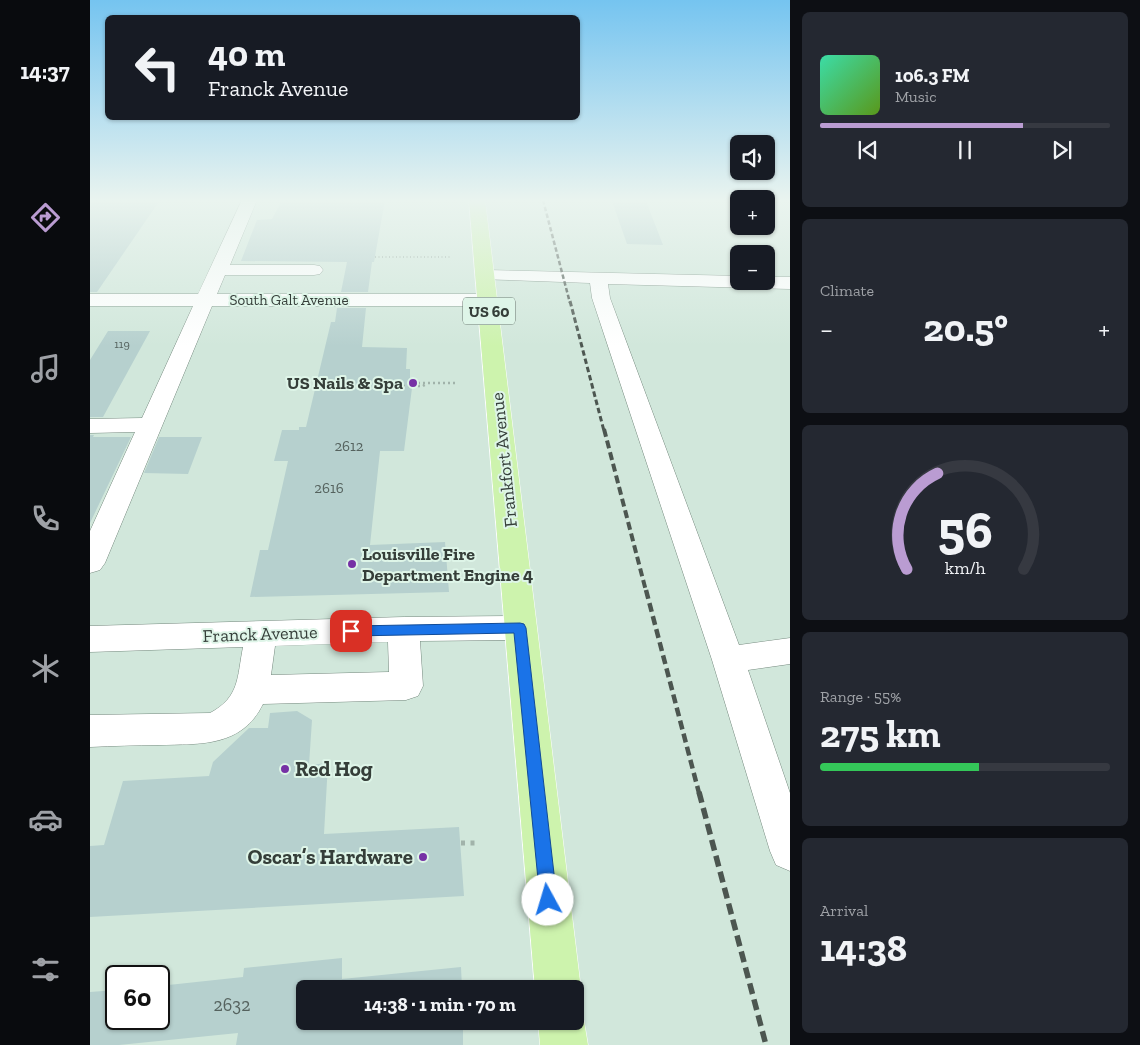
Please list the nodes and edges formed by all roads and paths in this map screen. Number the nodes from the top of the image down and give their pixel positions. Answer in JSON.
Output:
{"nodes":[{"id":1,"x":229,"y":249,"type":"edge"},
{"id":2,"x":482,"y":249,"type":"edge"},
{"id":3,"x":375,"y":257,"type":"dead end"},
{"id":4,"x":452,"y":257,"type":"dead end"},
{"id":5,"x":220,"y":270,"type":"junction"},
{"id":6,"x":314,"y":270,"type":"dead end"},
{"id":7,"x":485,"y":275,"type":"junction"},
{"id":8,"x":598,"y":278,"type":"junction"},
{"id":9,"x":790,"y":283,"type":"edge"},
{"id":10,"x":90,"y":300,"type":"edge"},
{"id":11,"x":206,"y":300,"type":"junction"},
{"id":12,"x":487,"y":300,"type":"junction"},
{"id":13,"x":413,"y":383,"type":"dead end"},
{"id":14,"x":428,"y":383,"type":"junction"},
{"id":15,"x":457,"y":383,"type":"dead end"},
{"id":16,"x":403,"y":386,"type":"dead end"},
{"id":17,"x":152,"y":425,"type":"junction"},
{"id":18,"x":90,"y":426,"type":"edge"},
{"id":19,"x":90,"y":563,"type":"edge"},
{"id":20,"x":520,"y":628,"type":"junction"},
{"id":21,"x":404,"y":629,"type":"junction"},
{"id":22,"x":262,"y":634,"type":"junction"},
{"id":23,"x":90,"y":640,"type":"edge"},
{"id":24,"x":790,"y":651,"type":"edge"},
{"id":25,"x":728,"y":660,"type":"junction"},
{"id":26,"x":252,"y":690,"type":"junction"},
{"id":27,"x":90,"y":731,"type":"edge"},
{"id":28,"x":461,"y":843,"type":"dead end"},
{"id":29,"x":477,"y":843,"type":"dead end"},
{"id":30,"x":790,"y":851,"type":"edge"},
{"id":31,"x":557,"y":980,"type":"edge"},
{"id":32,"x":562,"y":1030,"type":"edge"},
{"id":33,"x":564,"y":1045,"type":"edge"}],
"edges":[{"from":1,"to":5,"type":"street"},
{"from":2,"to":7,"type":"main road","name":"Frankfort Avenue","number":"US 60"},
{"from":3,"to":4,"type":"path"},
{"from":5,"to":6,"type":"street"},
{"from":5,"to":11,"type":"street"},
{"from":7,"to":8,"type":"street"},
{"from":7,"to":12,"type":"main road","name":"Frankfort Avenue","number":"US 60"},
{"from":8,"to":9,"type":"street"},
{"from":8,"to":25,"type":"street"},
{"from":10,"to":11,"type":"street","name":"South Galt Avenue"},
{"from":11,"to":12,"type":"street","name":"South Galt Avenue"},
{"from":11,"to":17,"type":"street"},
{"from":12,"to":20,"type":"main road","name":"Frankfort Avenue","number":"US 60"},
{"from":13,"to":14,"type":"path"},
{"from":14,"to":15,"type":"path"},
{"from":14,"to":16,"type":"path"},
{"from":17,"to":18,"type":"street"},
{"from":17,"to":19,"type":"street"},
{"from":20,"to":21,"type":"street","name":"Franck Avenue"},
{"from":20,"to":31,"type":"main road","name":"Frankfort Avenue","number":"US 60"},
{"from":21,"to":22,"type":"street","name":"Franck Avenue"},
{"from":21,"to":26,"type":"street"},
{"from":22,"to":23,"type":"street","name":"Franck Avenue"},
{"from":22,"to":26,"type":"street"},
{"from":24,"to":25,"type":"street"},
{"from":25,"to":30,"type":"street"},
{"from":26,"to":27,"type":"street"},
{"from":28,"to":29,"type":"path"},
{"from":32,"to":33,"type":"main road"}]}
